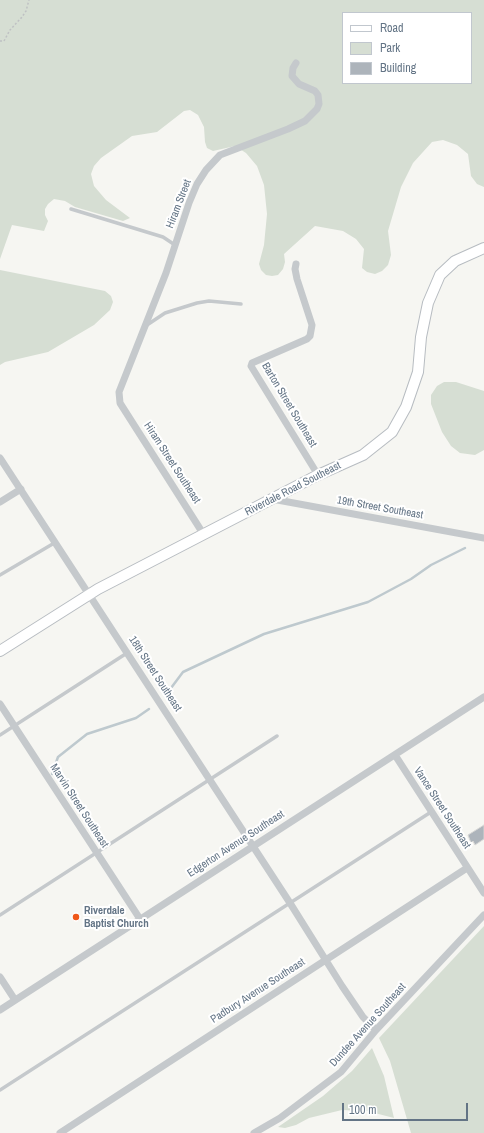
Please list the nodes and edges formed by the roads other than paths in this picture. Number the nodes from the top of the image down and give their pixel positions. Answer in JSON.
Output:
{"nodes":[{"id":1,"x":296,"y":63,"type":"dead end"},
{"id":2,"x":71,"y":209,"type":"dead end"},
{"id":3,"x":175,"y":245,"type":"junction"},
{"id":4,"x":484,"y":248,"type":"edge"},
{"id":5,"x":296,"y":264,"type":"dead end"},
{"id":6,"x":241,"y":304,"type":"dead end"},
{"id":7,"x":147,"y":325,"type":"junction"},
{"id":8,"x":120,"y":403,"type":"joint"},
{"id":9,"x":0,"y":458,"type":"edge"},
{"id":10,"x":318,"y":475,"type":"junction"},
{"id":11,"x":21,"y":489,"type":"junction"},
{"id":12,"x":272,"y":499,"type":"junction"},
{"id":13,"x":0,"y":502,"type":"edge"},
{"id":14,"x":204,"y":535,"type":"junction"},
{"id":15,"x":484,"y":538,"type":"edge"},
{"id":16,"x":56,"y":542,"type":"junction"},
{"id":17,"x":0,"y":575,"type":"edge"},
{"id":18,"x":90,"y":594,"type":"junction"},
{"id":19,"x":0,"y":651,"type":"edge"},
{"id":20,"x":128,"y":653,"type":"junction"},
{"id":21,"x":484,"y":696,"type":"edge"},
{"id":22,"x":0,"y":704,"type":"edge"},
{"id":23,"x":14,"y":726,"type":"junction"},
{"id":24,"x":0,"y":735,"type":"edge"},
{"id":25,"x":278,"y":736,"type":"dead end"},
{"id":26,"x":395,"y":754,"type":"junction"},
{"id":27,"x":210,"y":779,"type":"junction"},
{"id":28,"x":432,"y":812,"type":"junction"},
{"id":29,"x":253,"y":846,"type":"junction"},
{"id":30,"x":97,"y":852,"type":"junction"},
{"id":31,"x":467,"y":868,"type":"junction"},
{"id":32,"x":484,"y":893,"type":"edge"},
{"id":33,"x":290,"y":903,"type":"junction"},
{"id":34,"x":0,"y":915,"type":"edge"},
{"id":35,"x":484,"y":915,"type":"edge"},
{"id":36,"x":140,"y":919,"type":"junction"},
{"id":37,"x":326,"y":960,"type":"junction"},
{"id":38,"x":0,"y":977,"type":"edge"},
{"id":39,"x":15,"y":1000,"type":"junction"},
{"id":40,"x":0,"y":1010,"type":"edge"},
{"id":41,"x":376,"y":1030,"type":"junction"},
{"id":42,"x":0,"y":1090,"type":"edge"},
{"id":43,"x":268,"y":1130,"type":"edge"},
{"id":44,"x":60,"y":1133,"type":"edge"},
{"id":45,"x":254,"y":1133,"type":"edge"}],
"edges":[{"from":1,"to":3,"type":"street","name":"Hiram Street"},
{"from":2,"to":3,"type":"lane"},
{"from":3,"to":7,"type":"street","name":"Hiram Street"},
{"from":4,"to":10,"type":"street","name":"Riverdale Road Southeast"},
{"from":5,"to":10,"type":"street","name":"Barton Street Southeast"},
{"from":6,"to":7,"type":"lane"},
{"from":7,"to":8,"type":"street","name":"Hiram Street"},
{"from":8,"to":14,"type":"street","name":"Hiram Street Southeast"},
{"from":9,"to":11,"type":"street","name":"18th Street Southeast"},
{"from":10,"to":12,"type":"street","name":"Riverdale Road Southeast"},
{"from":11,"to":13,"type":"street"},
{"from":11,"to":16,"type":"street","name":"18th Street Southeast"},
{"from":12,"to":14,"type":"street","name":"Riverdale Road Southeast"},
{"from":12,"to":15,"type":"street","name":"19th Street Southeast"},
{"from":14,"to":18,"type":"street","name":"Riverdale Road Southeast"},
{"from":16,"to":17,"type":"lane"},
{"from":16,"to":18,"type":"street","name":"18th Street Southeast"},
{"from":18,"to":19,"type":"street","name":"Riverdale Road Southeast"},
{"from":18,"to":20,"type":"street","name":"18th Street Southeast"},
{"from":20,"to":23,"type":"lane"},
{"from":20,"to":27,"type":"street","name":"18th Street Southeast"},
{"from":21,"to":26,"type":"street","name":"Edgerton Avenue Southeast"},
{"from":22,"to":23,"type":"street","name":"Marvin Street Southeast"},
{"from":23,"to":24,"type":"lane"},
{"from":23,"to":30,"type":"street","name":"Marvin Street Southeast"},
{"from":25,"to":27,"type":"lane"},
{"from":26,"to":28,"type":"street","name":"Vance Street Southeast"},
{"from":26,"to":29,"type":"street","name":"Edgerton Avenue Southeast"},
{"from":27,"to":29,"type":"street","name":"18th Street Southeast"},
{"from":27,"to":30,"type":"lane"},
{"from":28,"to":31,"type":"street","name":"Vance Street Southeast"},
{"from":28,"to":33,"type":"lane"},
{"from":29,"to":33,"type":"street","name":"18th Street Southeast"},
{"from":29,"to":36,"type":"street","name":"Edgerton Avenue Southeast"},
{"from":30,"to":34,"type":"lane"},
{"from":30,"to":36,"type":"street","name":"Marvin Street Southeast"},
{"from":31,"to":32,"type":"street","name":"Vance Street Southeast"},
{"from":31,"to":37,"type":"street","name":"Padbury Avenue Southeast"},
{"from":33,"to":37,"type":"street","name":"18th Street Southeast"},
{"from":33,"to":42,"type":"lane"},
{"from":35,"to":41,"type":"street","name":"Dundee Avenue Southeast"},
{"from":36,"to":39,"type":"street","name":"Edgerton Avenue Southeast"},
{"from":37,"to":41,"type":"street","name":"18th Street Southeast"},
{"from":37,"to":44,"type":"street","name":"Padbury Avenue Southeast"},
{"from":38,"to":39,"type":"street"},
{"from":39,"to":40,"type":"street","name":"Edgerton Avenue Southeast"},
{"from":41,"to":43,"type":"street","name":"Dundee Avenue Southeast"},
{"from":43,"to":45,"type":"street","name":"Dundee Avenue Southeast"}]}
